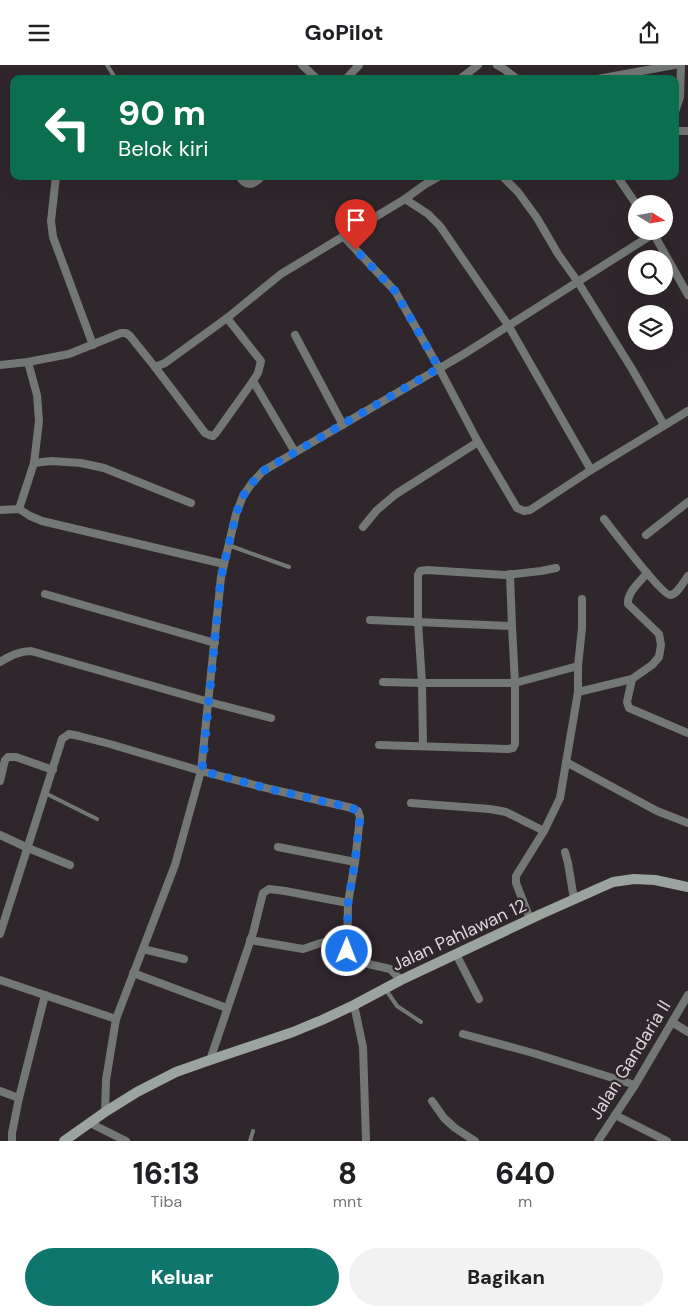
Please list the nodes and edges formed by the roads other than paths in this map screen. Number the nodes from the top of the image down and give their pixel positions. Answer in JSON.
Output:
{"nodes":[{"id":1,"x":302,"y":65,"type":"edge"},
{"id":2,"x":359,"y":65,"type":"edge"},
{"id":3,"x":478,"y":65,"type":"edge"},
{"id":4,"x":498,"y":65,"type":"edge"},
{"id":5,"x":674,"y":65,"type":"edge"},
{"id":6,"x":681,"y":65,"type":"edge"},
{"id":7,"x":313,"y":75,"type":"edge"},
{"id":8,"x":350,"y":75,"type":"edge"},
{"id":9,"x":465,"y":75,"type":"edge"},
{"id":10,"x":512,"y":75,"type":"edge"},
{"id":11,"x":620,"y":75,"type":"edge"},
{"id":12,"x":679,"y":100,"type":"edge"},
{"id":13,"x":56,"y":180,"type":"edge"},
{"id":14,"x":242,"y":180,"type":"edge"},
{"id":15,"x":258,"y":180,"type":"edge"},
{"id":16,"x":433,"y":180,"type":"edge"},
{"id":17,"x":506,"y":180,"type":"edge"},
{"id":18,"x":620,"y":180,"type":"edge"},
{"id":19,"x":630,"y":195,"type":"edge"},
{"id":20,"x":405,"y":199,"type":"junction"},
{"id":21,"x":343,"y":236,"type":"junction"},
{"id":22,"x":640,"y":240,"type":"edge"},
{"id":23,"x":657,"y":240,"type":"edge"},
{"id":24,"x":578,"y":282,"type":"junction"},
{"id":25,"x":688,"y":295,"type":"edge"},
{"id":26,"x":227,"y":318,"type":"junction"},
{"id":27,"x":508,"y":325,"type":"junction"},
{"id":28,"x":296,"y":335,"type":"dead end"},
{"id":29,"x":93,"y":345,"type":"junction"},
{"id":30,"x":28,"y":362,"type":"junction"},
{"id":31,"x":0,"y":365,"type":"edge"},
{"id":32,"x":155,"y":367,"type":"junction"},
{"id":33,"x":439,"y":368,"type":"junction"},
{"id":34,"x":253,"y":381,"type":"junction"},
{"id":35,"x":688,"y":411,"type":"edge"},
{"id":36,"x":343,"y":425,"type":"junction"},
{"id":37,"x":664,"y":425,"type":"junction"},
{"id":38,"x":478,"y":442,"type":"junction"},
{"id":39,"x":295,"y":452,"type":"junction"},
{"id":40,"x":34,"y":463,"type":"junction"},
{"id":41,"x":591,"y":470,"type":"junction"},
{"id":42,"x":688,"y":502,"type":"edge"},
{"id":43,"x":191,"y":503,"type":"dead end"},
{"id":44,"x":19,"y":509,"type":"junction"},
{"id":45,"x":0,"y":510,"type":"edge"},
{"id":46,"x":604,"y":519,"type":"dead end"},
{"id":47,"x":363,"y":527,"type":"dead end"},
{"id":48,"x":646,"y":535,"type":"dead end"},
{"id":49,"x":228,"y":545,"type":"junction"},
{"id":50,"x":224,"y":563,"type":"junction"},
{"id":51,"x":290,"y":567,"type":"dead end"},
{"id":52,"x":556,"y":568,"type":"dead end"},
{"id":53,"x":647,"y":573,"type":"junction"},
{"id":54,"x":510,"y":574,"type":"junction"},
{"id":55,"x":688,"y":576,"type":"edge"},
{"id":56,"x":45,"y":594,"type":"dead end"},
{"id":57,"x":582,"y":599,"type":"dead end"},
{"id":58,"x":370,"y":620,"type":"dead end"},
{"id":59,"x":418,"y":622,"type":"junction"},
{"id":60,"x":512,"y":626,"type":"junction"},
{"id":61,"x":215,"y":643,"type":"junction"},
{"id":62,"x":0,"y":662,"type":"edge"},
{"id":63,"x":578,"y":666,"type":"junction"},
{"id":64,"x":632,"y":679,"type":"junction"},
{"id":65,"x":383,"y":681,"type":"dead end"},
{"id":66,"x":422,"y":683,"type":"junction"},
{"id":67,"x":515,"y":683,"type":"junction"},
{"id":68,"x":578,"y":692,"type":"junction"},
{"id":69,"x":209,"y":702,"type":"junction"},
{"id":70,"x":271,"y":718,"type":"dead end"},
{"id":71,"x":688,"y":733,"type":"edge"},
{"id":72,"x":380,"y":745,"type":"dead end"},
{"id":73,"x":423,"y":746,"type":"junction"},
{"id":74,"x":566,"y":762,"type":"junction"},
{"id":75,"x":53,"y":770,"type":"junction"},
{"id":76,"x":202,"y":771,"type":"junction"},
{"id":77,"x":0,"y":781,"type":"edge"},
{"id":78,"x":45,"y":793,"type":"junction"},
{"id":79,"x":411,"y":803,"type":"dead end"},
{"id":80,"x":97,"y":819,"type":"dead end"},
{"id":81,"x":688,"y":823,"type":"edge"},
{"id":82,"x":544,"y":831,"type":"junction"},
{"id":83,"x":0,"y":835,"type":"edge"},
{"id":84,"x":278,"y":847,"type":"dead end"},
{"id":85,"x":28,"y":848,"type":"junction"},
{"id":86,"x":565,"y":852,"type":"dead end"},
{"id":87,"x":355,"y":862,"type":"junction"},
{"id":88,"x":70,"y":865,"type":"dead end"},
{"id":89,"x":688,"y":887,"type":"edge"},
{"id":90,"x":574,"y":899,"type":"junction"},
{"id":91,"x":348,"y":903,"type":"junction"},
{"id":92,"x":530,"y":919,"type":"junction"},
{"id":93,"x":0,"y":934,"type":"edge"},
{"id":94,"x":347,"y":938,"type":"junction"},
{"id":95,"x":250,"y":940,"type":"junction"},
{"id":96,"x":143,"y":949,"type":"junction"},
{"id":97,"x":456,"y":954,"type":"junction"},
{"id":98,"x":184,"y":959,"type":"dead end"},
{"id":99,"x":133,"y":973,"type":"junction"},
{"id":100,"x":401,"y":979,"type":"junction"},
{"id":101,"x":0,"y":980,"type":"edge"},
{"id":102,"x":385,"y":988,"type":"junction"},
{"id":103,"x":45,"y":995,"type":"junction"},
{"id":104,"x":688,"y":995,"type":"edge"},
{"id":105,"x":479,"y":999,"type":"dead end"},
{"id":106,"x":354,"y":1005,"type":"junction"},
{"id":107,"x":227,"y":1008,"type":"junction"},
{"id":108,"x":116,"y":1019,"type":"junction"},
{"id":109,"x":421,"y":1022,"type":"dead end"},
{"id":110,"x":672,"y":1022,"type":"junction"},
{"id":111,"x":688,"y":1031,"type":"edge"},
{"id":112,"x":463,"y":1034,"type":"dead end"},
{"id":113,"x":210,"y":1060,"type":"junction"},
{"id":114,"x":635,"y":1085,"type":"junction"},
{"id":115,"x":0,"y":1091,"type":"edge"},
{"id":116,"x":19,"y":1098,"type":"junction"},
{"id":117,"x":432,"y":1101,"type":"dead end"},
{"id":118,"x":105,"y":1112,"type":"junction"},
{"id":119,"x":615,"y":1115,"type":"junction"},
{"id":120,"x":90,"y":1123,"type":"junction"},
{"id":121,"x":253,"y":1131,"type":"dead end"},
{"id":122,"x":473,"y":1140,"type":"edge"},
{"id":123,"x":12,"y":1141,"type":"edge"},
{"id":124,"x":64,"y":1141,"type":"edge"},
{"id":125,"x":126,"y":1141,"type":"edge"},
{"id":126,"x":250,"y":1141,"type":"edge"},
{"id":127,"x":366,"y":1141,"type":"edge"},
{"id":128,"x":598,"y":1141,"type":"edge"},
{"id":129,"x":667,"y":1141,"type":"edge"}],
"edges":[{"from":1,"to":7,"type":"street"},
{"from":2,"to":8,"type":"street"},
{"from":3,"to":9,"type":"street"},
{"from":4,"to":10,"type":"street"},
{"from":5,"to":11,"type":"street"},
{"from":6,"to":12,"type":"street"},
{"from":13,"to":29,"type":"street"},
{"from":14,"to":15,"type":"street"},
{"from":16,"to":20,"type":"street"},
{"from":17,"to":24,"type":"street"},
{"from":18,"to":19,"type":"street"},
{"from":20,"to":21,"type":"street"},
{"from":20,"to":27,"type":"street"},
{"from":21,"to":26,"type":"street"},
{"from":21,"to":33,"type":"street"},
{"from":22,"to":24,"type":"street"},
{"from":23,"to":25,"type":"street"},
{"from":24,"to":27,"type":"street"},
{"from":24,"to":37,"type":"street"},
{"from":26,"to":32,"type":"street"},
{"from":26,"to":34,"type":"street"},
{"from":27,"to":33,"type":"street"},
{"from":27,"to":41,"type":"street"},
{"from":28,"to":36,"type":"street"},
{"from":29,"to":30,"type":"street"},
{"from":29,"to":32,"type":"street"},
{"from":30,"to":31,"type":"street"},
{"from":30,"to":40,"type":"street"},
{"from":32,"to":34,"type":"street"},
{"from":33,"to":36,"type":"street"},
{"from":33,"to":38,"type":"street"},
{"from":34,"to":39,"type":"street"},
{"from":35,"to":37,"type":"street"},
{"from":36,"to":39,"type":"street"},
{"from":37,"to":41,"type":"street"},
{"from":38,"to":41,"type":"street"},
{"from":38,"to":47,"type":"street"},
{"from":39,"to":49,"type":"street"},
{"from":40,"to":43,"type":"street"},
{"from":40,"to":44,"type":"street"},
{"from":42,"to":48,"type":"street"},
{"from":44,"to":45,"type":"street"},
{"from":44,"to":50,"type":"street"},
{"from":46,"to":53,"type":"street"},
{"from":49,"to":50,"type":"street"},
{"from":49,"to":51,"type":"lane"},
{"from":50,"to":61,"type":"street"},
{"from":52,"to":54,"type":"street"},
{"from":53,"to":55,"type":"street"},
{"from":53,"to":64,"type":"street"},
{"from":54,"to":59,"type":"street"},
{"from":54,"to":60,"type":"street"},
{"from":56,"to":61,"type":"street"},
{"from":57,"to":63,"type":"street"},
{"from":58,"to":59,"type":"street"},
{"from":59,"to":60,"type":"street"},
{"from":59,"to":66,"type":"street"},
{"from":60,"to":67,"type":"street"},
{"from":61,"to":69,"type":"street"},
{"from":62,"to":69,"type":"street"},
{"from":63,"to":67,"type":"street"},
{"from":63,"to":68,"type":"street"},
{"from":64,"to":68,"type":"street"},
{"from":64,"to":71,"type":"street"},
{"from":65,"to":66,"type":"street"},
{"from":66,"to":67,"type":"street"},
{"from":66,"to":73,"type":"street"},
{"from":67,"to":73,"type":"street"},
{"from":68,"to":74,"type":"street"},
{"from":69,"to":70,"type":"street"},
{"from":69,"to":76,"type":"street"},
{"from":72,"to":73,"type":"street"},
{"from":74,"to":81,"type":"street"},
{"from":74,"to":82,"type":"street"},
{"from":75,"to":76,"type":"street"},
{"from":75,"to":77,"type":"street"},
{"from":75,"to":78,"type":"street"},
{"from":76,"to":87,"type":"street"},
{"from":76,"to":96,"type":"street"},
{"from":78,"to":80,"type":"lane"},
{"from":78,"to":85,"type":"street"},
{"from":79,"to":82,"type":"street"},
{"from":82,"to":92,"type":"street"},
{"from":83,"to":85,"type":"street"},
{"from":84,"to":87,"type":"street"},
{"from":85,"to":88,"type":"street"},
{"from":85,"to":93,"type":"street"},
{"from":86,"to":90,"type":"street"},
{"from":87,"to":91,"type":"street"},
{"from":89,"to":90,"type":"main road","name":"Jalan Pahlawan 12"},
{"from":90,"to":92,"type":"main road","name":"Jalan Pahlawan 12"},
{"from":91,"to":94,"type":"street"},
{"from":91,"to":95,"type":"street"},
{"from":92,"to":97,"type":"main road","name":"Jalan Pahlawan 12"},
{"from":94,"to":95,"type":"street"},
{"from":94,"to":100,"type":"street"},
{"from":95,"to":107,"type":"street"},
{"from":96,"to":98,"type":"street"},
{"from":96,"to":99,"type":"street"},
{"from":97,"to":100,"type":"main road","name":"Jalan Pahlawan 12"},
{"from":97,"to":105,"type":"street"},
{"from":99,"to":107,"type":"street"},
{"from":99,"to":108,"type":"street"},
{"from":100,"to":102,"type":"main road","name":"Jalan Pahlawan 12"},
{"from":101,"to":103,"type":"street"},
{"from":102,"to":106,"type":"main road","name":"Jalan Pahlawan 12"},
{"from":102,"to":109,"type":"lane"},
{"from":103,"to":108,"type":"street"},
{"from":103,"to":116,"type":"street"},
{"from":104,"to":110,"type":"street","name":"Jalan Gandaria II"},
{"from":106,"to":113,"type":"main road","name":"Jalan Pahlawan 12"},
{"from":106,"to":127,"type":"street"},
{"from":107,"to":113,"type":"street"},
{"from":108,"to":118,"type":"street"},
{"from":110,"to":111,"type":"street"},
{"from":110,"to":114,"type":"street","name":"Jalan Gandaria II"},
{"from":112,"to":114,"type":"street"},
{"from":113,"to":118,"type":"main road","name":"Jalan Pahlawan 12"},
{"from":114,"to":119,"type":"street","name":"Jalan Gandaria II"},
{"from":115,"to":116,"type":"street"},
{"from":116,"to":123,"type":"street"},
{"from":117,"to":122,"type":"street"},
{"from":118,"to":120,"type":"main road","name":"Jalan Pahlawan 12"},
{"from":119,"to":128,"type":"street","name":"Jalan Gandaria II"},
{"from":119,"to":129,"type":"street"},
{"from":120,"to":124,"type":"main road","name":"Jalan Pahlawan 12"},
{"from":120,"to":125,"type":"street"},
{"from":121,"to":126,"type":"lane"}]}
